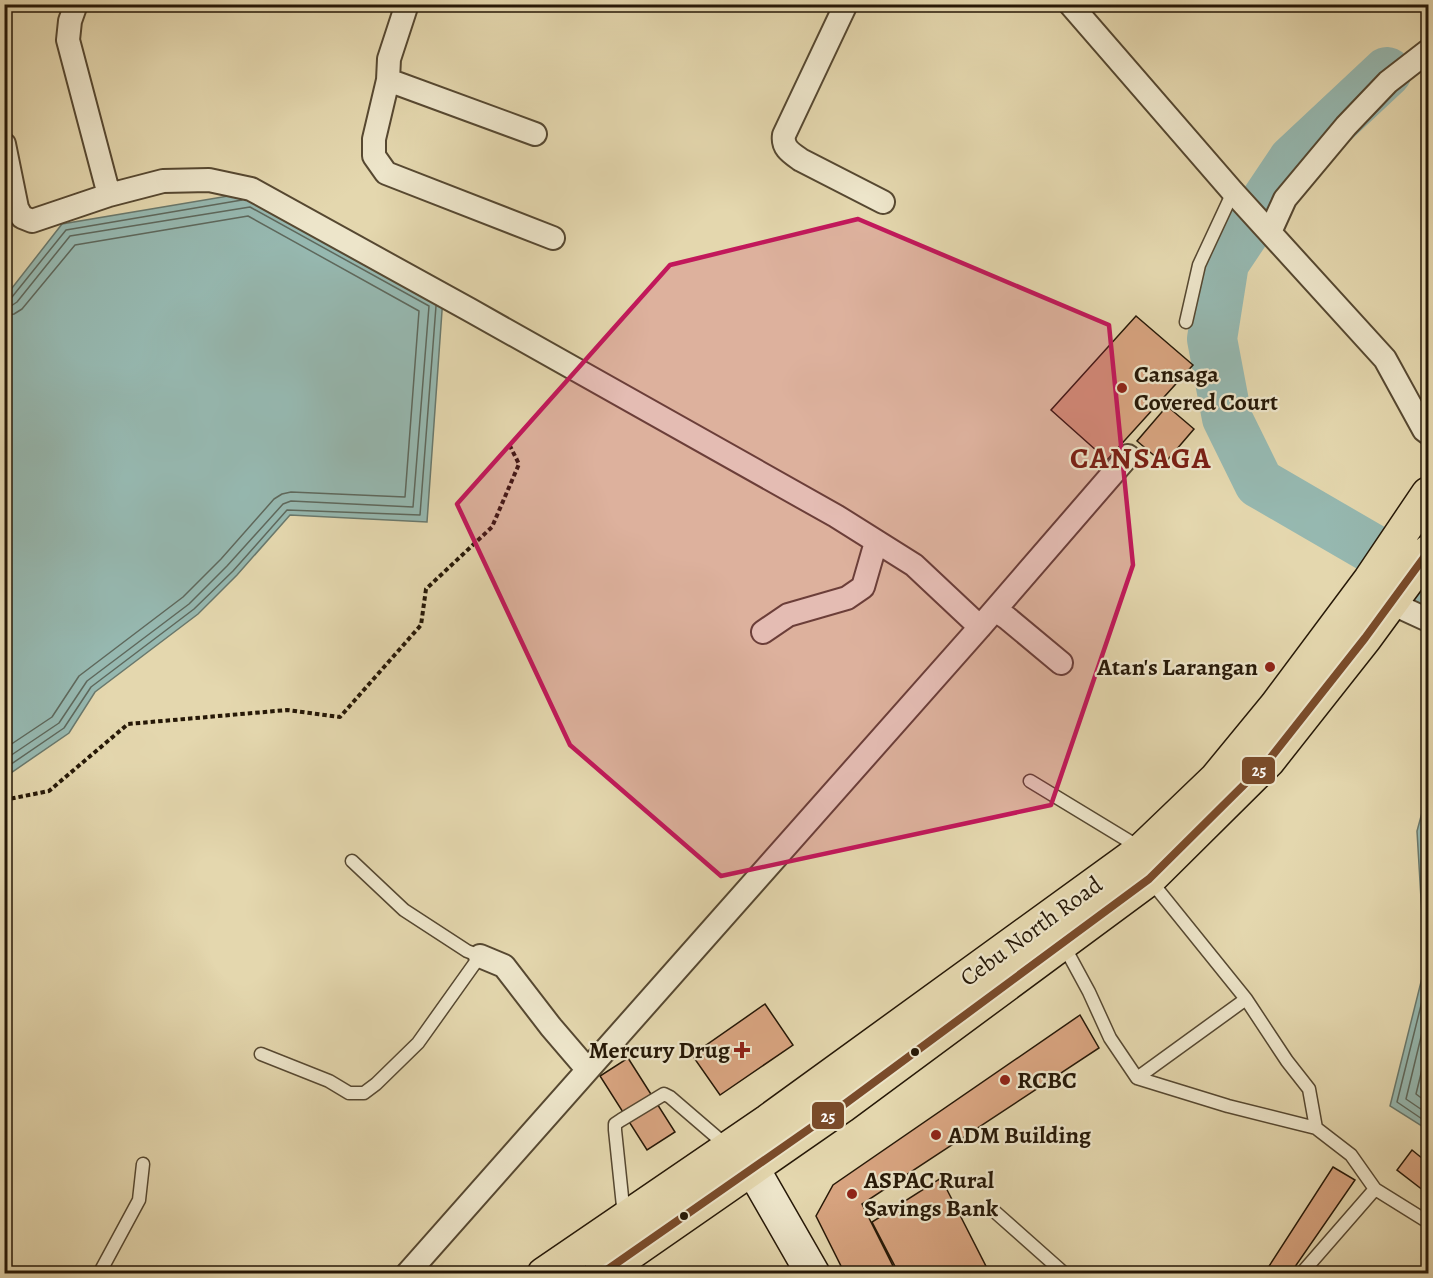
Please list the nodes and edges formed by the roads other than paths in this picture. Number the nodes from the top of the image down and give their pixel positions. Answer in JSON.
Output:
{"nodes":[{"id":1,"x":76,"y":4,"type":"edge"},
{"id":2,"x":407,"y":4,"type":"edge"},
{"id":3,"x":846,"y":4,"type":"edge"},
{"id":4,"x":1070,"y":4,"type":"edge"},
{"id":5,"x":1428,"y":51,"type":"edge"},
{"id":6,"x":388,"y":80,"type":"junction"},
{"id":7,"x":535,"y":134,"type":"dead end"},
{"id":8,"x":4,"y":144,"type":"edge"},
{"id":9,"x":109,"y":195,"type":"junction"},
{"id":10,"x":1238,"y":197,"type":"junction"},
{"id":11,"x":883,"y":202,"type":"dead end"},
{"id":12,"x":1267,"y":228,"type":"junction"},
{"id":13,"x":553,"y":238,"type":"dead end"},
{"id":14,"x":1186,"y":322,"type":"dead end"},
{"id":15,"x":1428,"y":433,"type":"edge"},
{"id":16,"x":1128,"y":456,"type":"dead end"},
{"id":17,"x":1428,"y":494,"type":"edge"},
{"id":18,"x":876,"y":542,"type":"junction"},
{"id":19,"x":1428,"y":552,"type":"edge"},
{"id":20,"x":1386,"y":594,"type":"junction"},
{"id":21,"x":988,"y":618,"type":"junction"},
{"id":22,"x":1428,"y":620,"type":"edge"},
{"id":23,"x":763,"y":632,"type":"dead end"},
{"id":24,"x":1061,"y":663,"type":"dead end"},
{"id":25,"x":1030,"y":781,"type":"dead end"},
{"id":26,"x":352,"y":861,"type":"dead end"},
{"id":27,"x":1146,"y":864,"type":"junction"},
{"id":28,"x":1054,"y":931,"type":"junction"},
{"id":29,"x":480,"y":956,"type":"junction"},
{"id":30,"x":1246,"y":999,"type":"junction"},
{"id":31,"x":261,"y":1054,"type":"dead end"},
{"id":32,"x":587,"y":1069,"type":"junction"},
{"id":33,"x":1137,"y":1078,"type":"junction"},
{"id":34,"x":1316,"y":1128,"type":"junction"},
{"id":35,"x":736,"y":1157,"type":"junction"},
{"id":36,"x":143,"y":1164,"type":"dead end"},
{"id":37,"x":1375,"y":1189,"type":"junction"},
{"id":38,"x":994,"y":1211,"type":"dead end"},
{"id":39,"x":624,"y":1220,"type":"junction"},
{"id":40,"x":1428,"y":1222,"type":"edge"},
{"id":41,"x":99,"y":1274,"type":"edge"},
{"id":42,"x":407,"y":1274,"type":"edge"},
{"id":43,"x":544,"y":1274,"type":"edge"},
{"id":44,"x":600,"y":1274,"type":"edge"},
{"id":45,"x":791,"y":1274,"type":"edge"},
{"id":46,"x":813,"y":1274,"type":"edge"},
{"id":47,"x":1065,"y":1274,"type":"edge"},
{"id":48,"x":1301,"y":1274,"type":"edge"}],
"edges":[{"from":1,"to":9,"type":"street"},
{"from":2,"to":6,"type":"street"},
{"from":3,"to":11,"type":"street"},
{"from":4,"to":10,"type":"street"},
{"from":5,"to":12,"type":"street"},
{"from":6,"to":7,"type":"street"},
{"from":6,"to":13,"type":"street"},
{"from":8,"to":9,"type":"street"},
{"from":9,"to":18,"type":"street"},
{"from":10,"to":12,"type":"street"},
{"from":10,"to":14,"type":"lane"},
{"from":12,"to":15,"type":"street"},
{"from":16,"to":21,"type":"street"},
{"from":17,"to":20,"type":"main road","name":"Cebu North Road"},
{"from":18,"to":21,"type":"street"},
{"from":18,"to":23,"type":"street"},
{"from":19,"to":20,"type":"main road","name":"Cebu North Road"},
{"from":20,"to":22,"type":"street"},
{"from":20,"to":27,"type":"main road","name":"Cebu North Road"},
{"from":21,"to":24,"type":"street"},
{"from":21,"to":32,"type":"street"},
{"from":25,"to":27,"type":"lane"},
{"from":26,"to":29,"type":"lane"},
{"from":27,"to":28,"type":"main road","name":"Cebu North Road"},
{"from":27,"to":30,"type":"lane"},
{"from":28,"to":33,"type":"lane"},
{"from":28,"to":35,"type":"main road","name":"Cebu North Road"},
{"from":29,"to":31,"type":"lane"},
{"from":29,"to":32,"type":"street"},
{"from":30,"to":33,"type":"lane"},
{"from":30,"to":34,"type":"lane"},
{"from":32,"to":42,"type":"street"},
{"from":33,"to":34,"type":"lane"},
{"from":34,"to":37,"type":"lane"},
{"from":35,"to":39,"type":"main road","name":"Cebu North Road"},
{"from":35,"to":39,"type":"lane"},
{"from":35,"to":44,"type":"main road","name":"Cebu North Road"},
{"from":35,"to":45,"type":"street"},
{"from":35,"to":46,"type":"street"},
{"from":36,"to":41,"type":"lane"},
{"from":37,"to":40,"type":"lane"},
{"from":37,"to":48,"type":"lane"},
{"from":38,"to":47,"type":"lane"},
{"from":39,"to":43,"type":"main road","name":"Cebu North Road"}]}
